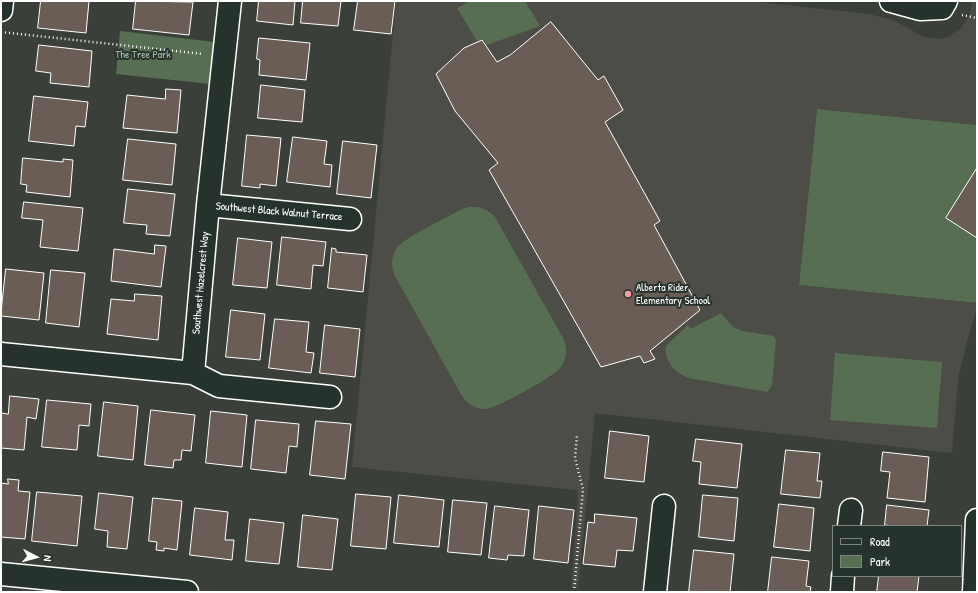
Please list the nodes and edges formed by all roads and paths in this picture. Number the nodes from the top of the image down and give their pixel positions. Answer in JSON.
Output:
{"nodes":[{"id":1,"x":2,"y":1,"type":"edge"},
{"id":2,"x":230,"y":1,"type":"edge"},
{"id":3,"x":891,"y":1,"type":"edge"},
{"id":4,"x":944,"y":4,"type":"edge"},
{"id":5,"x":1,"y":10,"type":"edge"},
{"id":6,"x":1,"y":32,"type":"edge"},
{"id":7,"x":224,"y":56,"type":"junction"},
{"id":8,"x":208,"y":205,"type":"junction"},
{"id":9,"x":350,"y":219,"type":"dead end"},
{"id":10,"x":1,"y":354,"type":"edge"},
{"id":11,"x":193,"y":373,"type":"junction"},
{"id":12,"x":330,"y":397,"type":"dead end"},
{"id":13,"x":577,"y":435,"type":"dead end"},
{"id":14,"x":664,"y":506,"type":"dead end"},
{"id":15,"x":977,"y":520,"type":"edge"},
{"id":16,"x":1,"y":574,"type":"edge"},
{"id":17,"x":844,"y":577,"type":"edge"},
{"id":18,"x":188,"y":592,"type":"edge"},
{"id":19,"x":574,"y":592,"type":"edge"},
{"id":20,"x":655,"y":592,"type":"edge"},
{"id":21,"x":842,"y":592,"type":"edge"},
{"id":22,"x":974,"y":592,"type":"edge"}],
"edges":[{"from":1,"to":5,"type":"street"},
{"from":2,"to":7,"type":"street","name":"Southwest Hazelcrest Way"},
{"from":3,"to":4,"type":"street"},
{"from":6,"to":7,"type":"path"},
{"from":7,"to":8,"type":"street","name":"Southwest Hazelcrest Way"},
{"from":8,"to":9,"type":"street","name":"Southwest Black Walnut Terrace"},
{"from":8,"to":11,"type":"street","name":"Southwest Hazelcrest Way"},
{"from":10,"to":11,"type":"street"},
{"from":11,"to":12,"type":"street"},
{"from":13,"to":19,"type":"path"},
{"from":14,"to":20,"type":"street"},
{"from":15,"to":22,"type":"street"},
{"from":16,"to":18,"type":"street"},
{"from":17,"to":21,"type":"street"}]}
